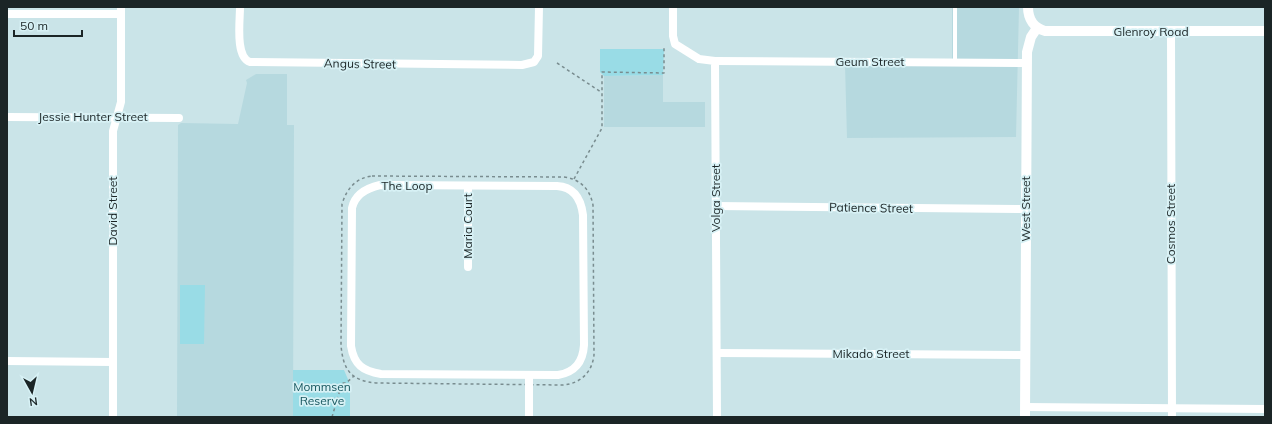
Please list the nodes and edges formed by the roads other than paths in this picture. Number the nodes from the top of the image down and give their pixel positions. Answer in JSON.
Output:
{"nodes":[{"id":1,"x":240,"y":7,"type":"edge"},
{"id":2,"x":539,"y":7,"type":"edge"},
{"id":3,"x":673,"y":7,"type":"edge"},
{"id":4,"x":955,"y":7,"type":"edge"},
{"id":5,"x":1028,"y":7,"type":"edge"},
{"id":6,"x":121,"y":10,"type":"edge"},
{"id":7,"x":7,"y":14,"type":"edge"},
{"id":8,"x":1038,"y":28,"type":"junction"},
{"id":9,"x":1171,"y":32,"type":"junction"},
{"id":10,"x":1265,"y":32,"type":"edge"},
{"id":11,"x":715,"y":61,"type":"junction"},
{"id":12,"x":955,"y":62,"type":"junction"},
{"id":13,"x":1026,"y":63,"type":"junction"},
{"id":14,"x":7,"y":117,"type":"edge"},
{"id":15,"x":118,"y":117,"type":"junction"},
{"id":16,"x":179,"y":118,"type":"dead end"},
{"id":17,"x":468,"y":186,"type":"junction"},
{"id":18,"x":716,"y":206,"type":"junction"},
{"id":19,"x":1026,"y":209,"type":"junction"},
{"id":20,"x":468,"y":267,"type":"dead end"},
{"id":21,"x":717,"y":353,"type":"junction"},
{"id":22,"x":1025,"y":355,"type":"junction"},
{"id":23,"x":7,"y":361,"type":"edge"},
{"id":24,"x":113,"y":362,"type":"junction"},
{"id":25,"x":529,"y":376,"type":"junction"},
{"id":26,"x":1265,"y":409,"type":"edge"},
{"id":27,"x":1025,"y":412,"type":"edge"},
{"id":28,"x":1172,"y":413,"type":"edge"},
{"id":29,"x":113,"y":417,"type":"edge"},
{"id":30,"x":528,"y":417,"type":"edge"},
{"id":31,"x":717,"y":417,"type":"edge"}],
"edges":[{"from":1,"to":2,"type":"street","name":"Angus Street"},
{"from":3,"to":11,"type":"street"},
{"from":4,"to":12,"type":"lane"},
{"from":5,"to":8,"type":"street"},
{"from":6,"to":7,"type":"street"},
{"from":6,"to":15,"type":"street","name":"David Street"},
{"from":8,"to":9,"type":"street","name":"Glenroy Road"},
{"from":8,"to":13,"type":"street","name":"West Street"},
{"from":9,"to":10,"type":"street","name":"Glenroy Road"},
{"from":9,"to":28,"type":"street","name":"Cosmos Street"},
{"from":11,"to":12,"type":"street","name":"Geum Street"},
{"from":11,"to":18,"type":"street","name":"Volga Street"},
{"from":12,"to":13,"type":"street","name":"Geum Street"},
{"from":13,"to":19,"type":"street","name":"West Street"},
{"from":14,"to":15,"type":"street","name":"Jessie Hunter Street"},
{"from":15,"to":16,"type":"street","name":"Jessie Hunter Street"},
{"from":15,"to":24,"type":"street","name":"David Street"},
{"from":17,"to":20,"type":"street","name":"Maria Court"},
{"from":17,"to":25,"type":"street","name":"The Loop"},
{"from":17,"to":25,"type":"street","name":"The Loop"},
{"from":18,"to":19,"type":"street","name":"Patience Street"},
{"from":18,"to":21,"type":"street","name":"Volga Street"},
{"from":19,"to":22,"type":"street","name":"West Street"},
{"from":21,"to":22,"type":"street","name":"Mikado Street"},
{"from":21,"to":31,"type":"street","name":"Volga Street"},
{"from":22,"to":27,"type":"street","name":"West Street"},
{"from":23,"to":24,"type":"street"},
{"from":24,"to":29,"type":"street","name":"David Street"},
{"from":25,"to":30,"type":"street"},
{"from":26,"to":28,"type":"street"},
{"from":27,"to":28,"type":"street"}]}
